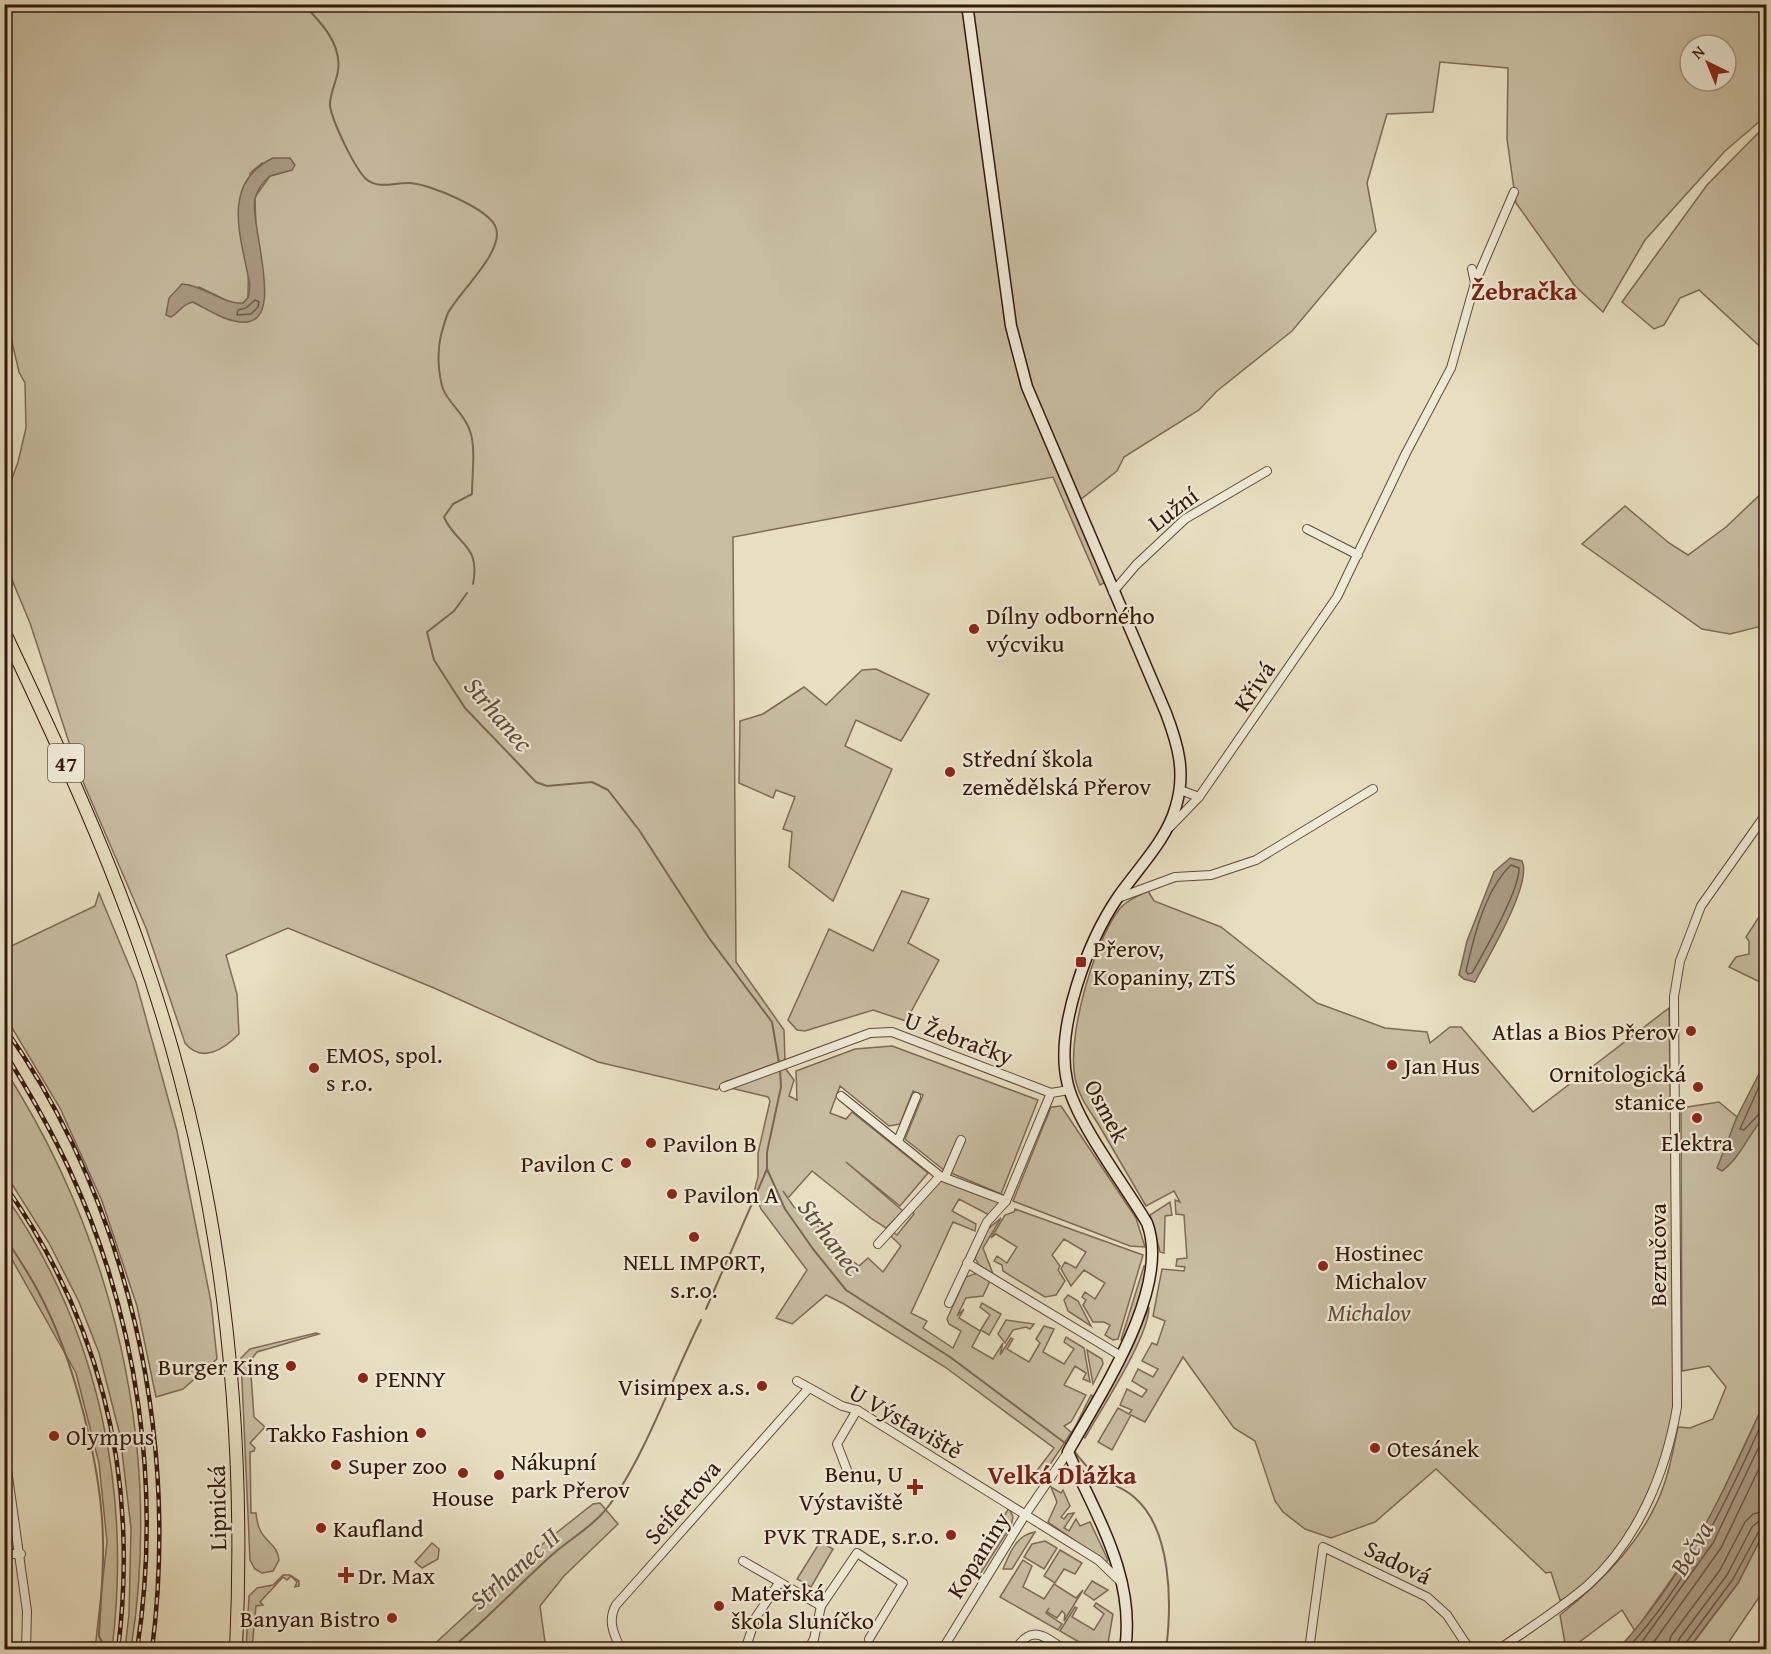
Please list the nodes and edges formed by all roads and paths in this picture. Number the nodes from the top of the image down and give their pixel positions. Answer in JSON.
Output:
{"nodes":[{"id":1,"x":967,"y":4,"type":"edge"},
{"id":2,"x":1514,"y":192,"type":"dead end"},
{"id":3,"x":1472,"y":269,"type":"dead end"},
{"id":4,"x":1475,"y":283,"type":"junction"},
{"id":5,"x":1267,"y":471,"type":"dead end"},
{"id":6,"x":1307,"y":529,"type":"dead end"},
{"id":7,"x":1358,"y":555,"type":"junction"},
{"id":8,"x":1113,"y":592,"type":"junction"},
{"id":9,"x":4,"y":631,"type":"edge"},
{"id":10,"x":1373,"y":789,"type":"dead end"},
{"id":11,"x":1180,"y":790,"type":"junction"},
{"id":12,"x":1199,"y":797,"type":"junction"},
{"id":13,"x":1767,"y":814,"type":"edge"},
{"id":14,"x":1168,"y":829,"type":"junction"},
{"id":15,"x":1117,"y":899,"type":"junction"},
{"id":16,"x":724,"y":1087,"type":"dead end"},
{"id":17,"x":1069,"y":1090,"type":"junction"},
{"id":18,"x":1051,"y":1093,"type":"junction"},
{"id":19,"x":841,"y":1096,"type":"dead end"},
{"id":20,"x":916,"y":1097,"type":"dead end"},
{"id":21,"x":961,"y":1140,"type":"dead end"},
{"id":22,"x":898,"y":1141,"type":"junction"},
{"id":23,"x":942,"y":1176,"type":"junction"},
{"id":24,"x":1006,"y":1201,"type":"junction"},
{"id":25,"x":878,"y":1244,"type":"dead end"},
{"id":26,"x":968,"y":1263,"type":"junction"},
{"id":27,"x":949,"y":1303,"type":"dead end"},
{"id":28,"x":1121,"y":1356,"type":"junction"},
{"id":29,"x":796,"y":1381,"type":"dead end"},
{"id":30,"x":809,"y":1388,"type":"junction"},
{"id":31,"x":857,"y":1410,"type":"junction"},
{"id":32,"x":4,"y":1448,"type":"edge"},
{"id":33,"x":1068,"y":1452,"type":"junction"},
{"id":34,"x":847,"y":1470,"type":"dead end"},
{"id":35,"x":1025,"y":1515,"type":"junction"},
{"id":36,"x":4,"y":1554,"type":"edge"},
{"id":37,"x":21,"y":1554,"type":"junction"},
{"id":38,"x":743,"y":1561,"type":"dead end"},
{"id":39,"x":779,"y":1583,"type":"junction"},
{"id":40,"x":1125,"y":1587,"type":"junction"},
{"id":41,"x":821,"y":1606,"type":"junction"},
{"id":42,"x":869,"y":1639,"type":"dead end"},
{"id":43,"x":26,"y":1650,"type":"edge"},
{"id":44,"x":236,"y":1650,"type":"edge"},
{"id":45,"x":621,"y":1650,"type":"edge"},
{"id":46,"x":745,"y":1650,"type":"edge"},
{"id":47,"x":807,"y":1650,"type":"edge"},
{"id":48,"x":942,"y":1650,"type":"edge"},
{"id":49,"x":1015,"y":1650,"type":"edge"},
{"id":50,"x":1065,"y":1650,"type":"edge"},
{"id":51,"x":1125,"y":1650,"type":"edge"},
{"id":52,"x":1309,"y":1650,"type":"edge"},
{"id":53,"x":1470,"y":1650,"type":"edge"},
{"id":54,"x":1498,"y":1650,"type":"edge"}],
"edges":[{"from":1,"to":8,"type":"street","name":"Osmek"},
{"from":2,"to":4,"type":"street"},
{"from":3,"to":4,"type":"street","name":"Křivá"},
{"from":4,"to":7,"type":"street","name":"Křivá"},
{"from":5,"to":8,"type":"street","name":"Lužní"},
{"from":6,"to":7,"type":"street"},
{"from":7,"to":12,"type":"street","name":"Křivá"},
{"from":8,"to":11,"type":"street","name":"Osmek"},
{"from":9,"to":44,"type":"main road","name":"Lipnická","number":"47"},
{"from":10,"to":15,"type":"street"},
{"from":11,"to":12,"type":"street"},
{"from":11,"to":14,"type":"street","name":"Osmek"},
{"from":12,"to":14,"type":"street","name":"Křivá"},
{"from":13,"to":54,"type":"street","name":"Bezručova"},
{"from":14,"to":15,"type":"street","name":"Osmek"},
{"from":15,"to":17,"type":"street","name":"Osmek"},
{"from":16,"to":18,"type":"street","name":"U Žebračky"},
{"from":17,"to":18,"type":"street"},
{"from":17,"to":28,"type":"street","name":"Osmek"},
{"from":18,"to":24,"type":"street"},
{"from":19,"to":22,"type":"street"},
{"from":20,"to":22,"type":"street"},
{"from":21,"to":23,"type":"street"},
{"from":22,"to":23,"type":"street"},
{"from":23,"to":24,"type":"street"},
{"from":23,"to":25,"type":"street"},
{"from":24,"to":26,"type":"street"},
{"from":26,"to":27,"type":"street"},
{"from":26,"to":28,"type":"street"},
{"from":28,"to":33,"type":"street","name":"Osmek"},
{"from":29,"to":30,"type":"street","name":"U Výstaviště"},
{"from":30,"to":31,"type":"street","name":"U Výstaviště"},
{"from":30,"to":45,"type":"street","name":"Seifertova"},
{"from":31,"to":34,"type":"street"},
{"from":31,"to":35,"type":"street","name":"U Výstaviště"},
{"from":32,"to":37,"type":"street"},
{"from":33,"to":35,"type":"street","name":"Kopaniny"},
{"from":33,"to":40,"type":"street"},
{"from":35,"to":40,"type":"street","name":"U Výstaviště"},
{"from":35,"to":48,"type":"street","name":"Kopaniny"},
{"from":36,"to":37,"type":"street"},
{"from":37,"to":43,"type":"street"},
{"from":38,"to":39,"type":"street"},
{"from":39,"to":41,"type":"street"},
{"from":39,"to":46,"type":"street"},
{"from":40,"to":51,"type":"street"},
{"from":41,"to":42,"type":"street"},
{"from":41,"to":47,"type":"street"},
{"from":49,"to":50,"type":"street"},
{"from":52,"to":53,"type":"street","name":"Sadová"}]}
